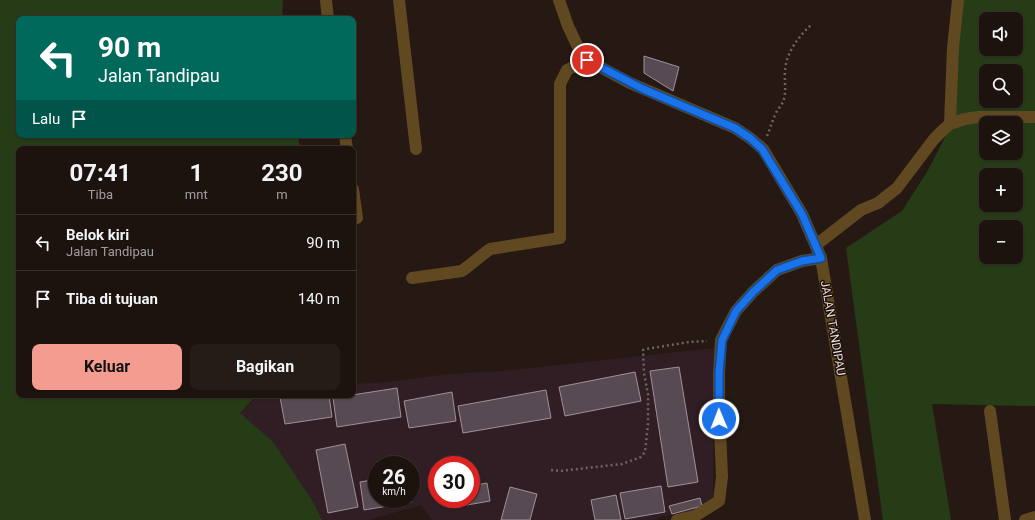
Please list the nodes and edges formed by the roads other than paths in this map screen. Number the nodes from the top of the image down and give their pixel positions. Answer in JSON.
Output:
{"nodes":[{"id":1,"x":326,"y":0,"type":"edge"},
{"id":2,"x":399,"y":0,"type":"edge"},
{"id":3,"x":559,"y":0,"type":"edge"},
{"id":4,"x":958,"y":0,"type":"edge"},
{"id":5,"x":328,"y":16,"type":"edge"},
{"id":6,"x":587,"y":60,"type":"junction"},
{"id":7,"x":1035,"y":116,"type":"edge"},
{"id":8,"x":950,"y":124,"type":"junction"},
{"id":9,"x":416,"y":150,"type":"dead end"},
{"id":10,"x":356,"y":211,"type":"edge"},
{"id":11,"x":357,"y":218,"type":"dead end"},
{"id":12,"x":816,"y":245,"type":"junction"},
{"id":13,"x":821,"y":258,"type":"junction"},
{"id":14,"x":412,"y":278,"type":"dead end"},
{"id":15,"x":990,"y":411,"type":"dead end"},
{"id":16,"x":1035,"y":517,"type":"edge"},
{"id":17,"x":677,"y":520,"type":"edge"},
{"id":18,"x":865,"y":520,"type":"edge"},
{"id":19,"x":1005,"y":520,"type":"edge"},
{"id":20,"x":1025,"y":520,"type":"edge"}],
"edges":[{"from":1,"to":5,"type":"street"},
{"from":2,"to":9,"type":"street"},
{"from":3,"to":6,"type":"street","name":"JALAN TANDIPAU"},
{"from":4,"to":8,"type":"street"},
{"from":6,"to":12,"type":"street","name":"JALAN TANDIPAU"},
{"from":6,"to":14,"type":"street"},
{"from":7,"to":8,"type":"street"},
{"from":8,"to":12,"type":"street"},
{"from":10,"to":11,"type":"street"},
{"from":12,"to":13,"type":"street","name":"JALAN TANDIPAU"},
{"from":13,"to":17,"type":"street"},
{"from":13,"to":18,"type":"street","name":"JALAN TANDIPAU"},
{"from":15,"to":19,"type":"street"},
{"from":16,"to":20,"type":"street"}]}
